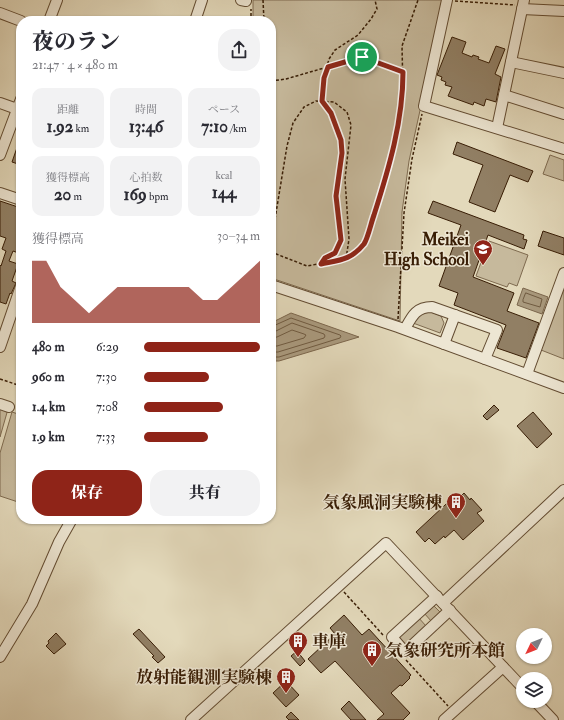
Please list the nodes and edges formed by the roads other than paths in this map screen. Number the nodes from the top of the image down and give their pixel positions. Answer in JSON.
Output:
{"nodes":[{"id":1,"x":57,"y":0,"type":"edge"},
{"id":2,"x":202,"y":0,"type":"edge"},
{"id":3,"x":241,"y":0,"type":"edge"},
{"id":4,"x":447,"y":0,"type":"edge"},
{"id":5,"x":248,"y":3,"type":"edge"},
{"id":6,"x":523,"y":5,"type":"edge"},
{"id":7,"x":564,"y":11,"type":"edge"},
{"id":8,"x":0,"y":13,"type":"edge"},
{"id":9,"x":51,"y":16,"type":"edge"},
{"id":10,"x":197,"y":16,"type":"edge"},
{"id":11,"x":16,"y":19,"type":"edge"},
{"id":12,"x":511,"y":62,"type":"junction"},
{"id":13,"x":564,"y":73,"type":"edge"},
{"id":14,"x":504,"y":95,"type":"junction"},
{"id":15,"x":0,"y":103,"type":"edge"},
{"id":16,"x":16,"y":109,"type":"edge"},
{"id":17,"x":16,"y":112,"type":"edge"},
{"id":18,"x":564,"y":114,"type":"edge"},
{"id":19,"x":497,"y":128,"type":"junction"},
{"id":20,"x":1,"y":150,"type":"edge"},
{"id":21,"x":564,"y":150,"type":"edge"},
{"id":22,"x":0,"y":193,"type":"edge"},
{"id":23,"x":16,"y":198,"type":"edge"},
{"id":24,"x":564,"y":273,"type":"edge"},
{"id":25,"x":276,"y":287,"type":"edge"},
{"id":26,"x":16,"y":301,"type":"edge"},
{"id":27,"x":455,"y":315,"type":"junction"},
{"id":28,"x":402,"y":326,"type":"junction"},
{"id":29,"x":444,"y":344,"type":"junction"},
{"id":30,"x":0,"y":347,"type":"edge"},
{"id":31,"x":485,"y":359,"type":"junction"},
{"id":32,"x":528,"y":374,"type":"junction"},
{"id":33,"x":564,"y":388,"type":"edge"},
{"id":34,"x":564,"y":490,"type":"edge"},
{"id":35,"x":69,"y":524,"type":"edge"},
{"id":36,"x":443,"y":603,"type":"junction"},
{"id":37,"x":0,"y":657,"type":"edge"},
{"id":38,"x":503,"y":667,"type":"junction"},
{"id":39,"x":516,"y":681,"type":"edge"},
{"id":40,"x":542,"y":708,"type":"edge"},
{"id":41,"x":191,"y":720,"type":"edge"},
{"id":42,"x":444,"y":720,"type":"edge"},
{"id":43,"x":553,"y":720,"type":"edge"}],
"edges":[{"from":1,"to":9,"type":"street"},
{"from":2,"to":10,"type":"street"},
{"from":3,"to":5,"type":"street"},
{"from":4,"to":19,"type":"street"},
{"from":6,"to":7,"type":"street"},
{"from":6,"to":12,"type":"street"},
{"from":8,"to":11,"type":"street"},
{"from":12,"to":13,"type":"street"},
{"from":12,"to":14,"type":"street"},
{"from":14,"to":18,"type":"street"},
{"from":14,"to":19,"type":"street"},
{"from":15,"to":16,"type":"street"},
{"from":17,"to":20,"type":"street"},
{"from":19,"to":21,"type":"street"},
{"from":22,"to":23,"type":"street"},
{"from":24,"to":32,"type":"street"},
{"from":25,"to":28,"type":"street"},
{"from":26,"to":30,"type":"street"},
{"from":27,"to":28,"type":"street"},
{"from":27,"to":29,"type":"street"},
{"from":27,"to":31,"type":"street"},
{"from":28,"to":29,"type":"street"},
{"from":29,"to":31,"type":"street"},
{"from":31,"to":32,"type":"street"},
{"from":32,"to":33,"type":"street"},
{"from":34,"to":36,"type":"street"},
{"from":35,"to":37,"type":"street"},
{"from":36,"to":36,"type":"street"},
{"from":36,"to":38,"type":"street"},
{"from":36,"to":41,"type":"street"},
{"from":38,"to":39,"type":"street"},
{"from":38,"to":42,"type":"street"},
{"from":40,"to":43,"type":"street"}]}
